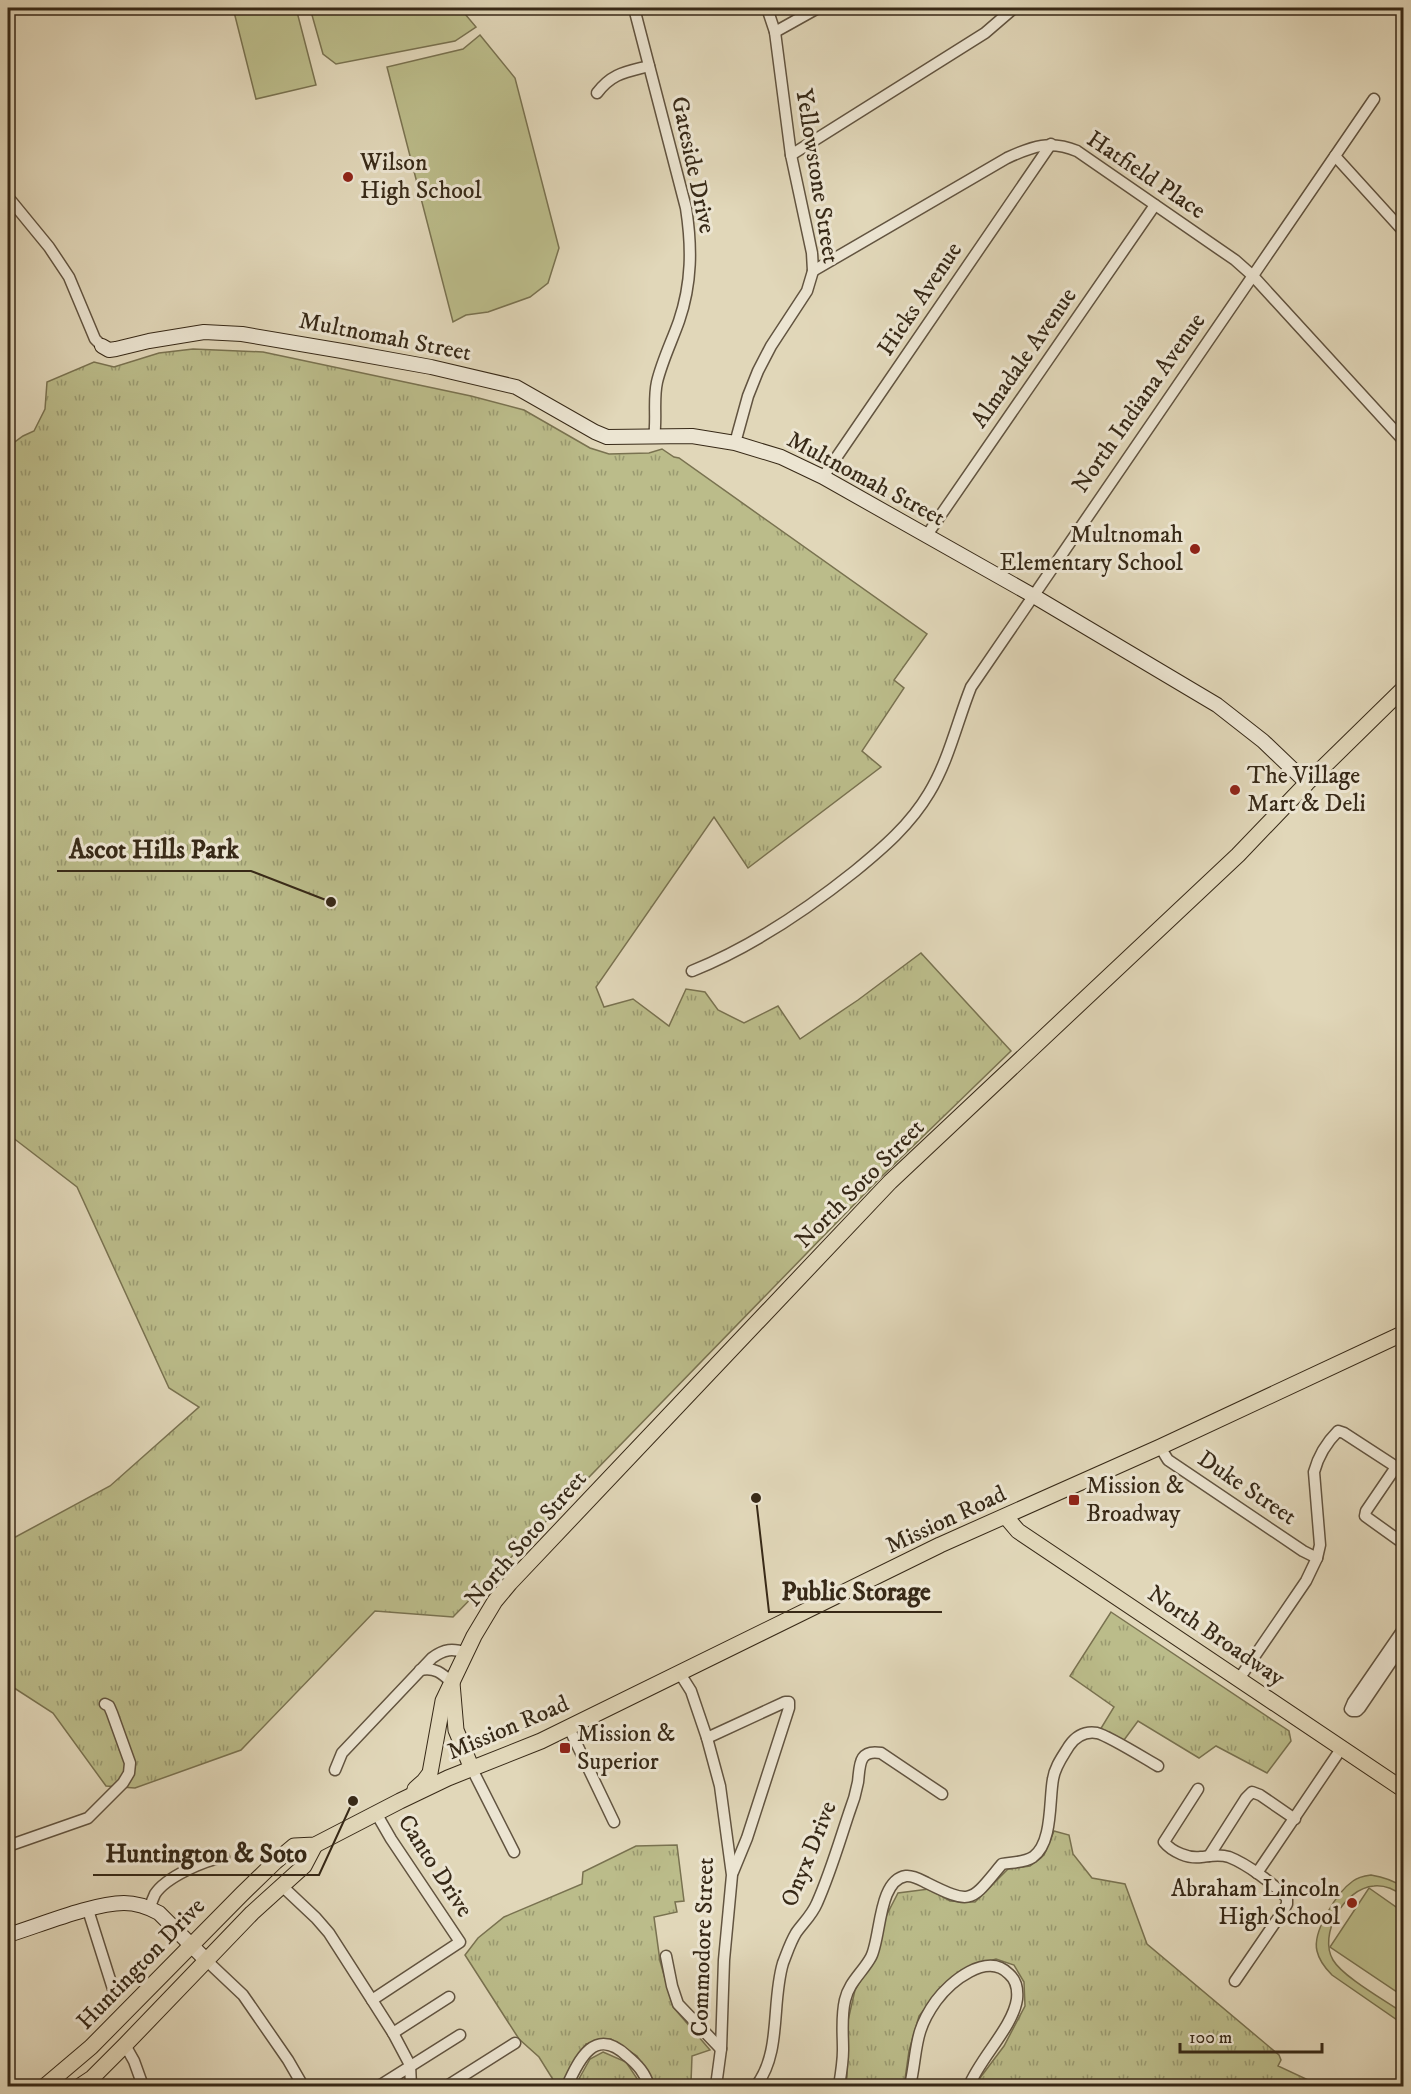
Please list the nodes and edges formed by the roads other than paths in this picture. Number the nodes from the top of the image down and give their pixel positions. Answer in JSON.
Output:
{"nodes":[{"id":1,"x":634,"y":8,"type":"edge"},
{"id":2,"x":767,"y":8,"type":"edge"},
{"id":3,"x":818,"y":8,"type":"edge"},
{"id":4,"x":1014,"y":8,"type":"edge"},
{"id":5,"x":775,"y":33,"type":"junction"},
{"id":6,"x":649,"y":66,"type":"junction"},
{"id":7,"x":597,"y":93,"type":"dead end"},
{"id":8,"x":1374,"y":99,"type":"dead end"},
{"id":9,"x":1051,"y":144,"type":"junction"},
{"id":10,"x":791,"y":155,"type":"junction"},
{"id":11,"x":1335,"y":156,"type":"junction"},
{"id":12,"x":8,"y":197,"type":"edge"},
{"id":13,"x":1155,"y":205,"type":"junction"},
{"id":14,"x":1404,"y":232,"type":"edge"},
{"id":15,"x":813,"y":271,"type":"junction"},
{"id":16,"x":1253,"y":276,"type":"junction"},
{"id":17,"x":102,"y":346,"type":"joint"},
{"id":18,"x":654,"y":437,"type":"junction"},
{"id":19,"x":1404,"y":441,"type":"edge"},
{"id":20,"x":735,"y":443,"type":"junction"},
{"id":21,"x":823,"y":477,"type":"junction"},
{"id":22,"x":927,"y":535,"type":"junction"},
{"id":23,"x":1032,"y":595,"type":"junction"},
{"id":24,"x":1404,"y":688,"type":"edge"},
{"id":25,"x":1307,"y":783,"type":"junction"},
{"id":26,"x":693,"y":971,"type":"dead end"},
{"id":27,"x":1404,"y":1333,"type":"edge"},
{"id":28,"x":1160,"y":1447,"type":"junction"},
{"id":29,"x":1400,"y":1470,"type":"edge"},
{"id":30,"x":1006,"y":1517,"type":"junction"},
{"id":31,"x":1404,"y":1544,"type":"edge"},
{"id":32,"x":1317,"y":1558,"type":"junction"},
{"id":33,"x":1404,"y":1628,"type":"edge"},
{"id":34,"x":1404,"y":1644,"type":"edge"},
{"id":35,"x":466,"y":1653,"type":"junction"},
{"id":36,"x":420,"y":1670,"type":"junction"},
{"id":37,"x":679,"y":1672,"type":"junction"},
{"id":38,"x":1239,"y":1679,"type":"junction"},
{"id":39,"x":452,"y":1683,"type":"junction"},
{"id":40,"x":105,"y":1704,"type":"dead end"},
{"id":41,"x":569,"y":1728,"type":"junction"},
{"id":42,"x":707,"y":1738,"type":"junction"},
{"id":43,"x":1341,"y":1749,"type":"junction"},
{"id":44,"x":1158,"y":1766,"type":"dead end"},
{"id":45,"x":472,"y":1769,"type":"junction"},
{"id":46,"x":335,"y":1770,"type":"dead end"},
{"id":47,"x":1198,"y":1789,"type":"dead end"},
{"id":48,"x":1404,"y":1790,"type":"edge"},
{"id":49,"x":942,"y":1794,"type":"dead end"},
{"id":50,"x":400,"y":1800,"type":"junction"},
{"id":51,"x":376,"y":1813,"type":"junction"},
{"id":52,"x":1295,"y":1819,"type":"junction"},
{"id":53,"x":614,"y":1822,"type":"dead end"},
{"id":54,"x":315,"y":1845,"type":"junction"},
{"id":55,"x":8,"y":1846,"type":"edge"},
{"id":56,"x":514,"y":1852,"type":"dead end"},
{"id":57,"x":1209,"y":1856,"type":"junction"},
{"id":58,"x":224,"y":1857,"type":"dead end"},
{"id":59,"x":1257,"y":1874,"type":"junction"},
{"id":60,"x":732,"y":1875,"type":"junction"},
{"id":61,"x":282,"y":1886,"type":"junction"},
{"id":62,"x":150,"y":1908,"type":"junction"},
{"id":63,"x":88,"y":1910,"type":"junction"},
{"id":64,"x":8,"y":1935,"type":"edge"},
{"id":65,"x":192,"y":1944,"type":"junction"},
{"id":66,"x":666,"y":1956,"type":"dead end"},
{"id":67,"x":207,"y":1961,"type":"junction"},
{"id":68,"x":1235,"y":1981,"type":"dead end"},
{"id":69,"x":113,"y":1989,"type":"dead end"},
{"id":70,"x":449,"y":1997,"type":"dead end"},
{"id":71,"x":372,"y":2000,"type":"junction"},
{"id":72,"x":393,"y":2033,"type":"junction"},
{"id":73,"x":460,"y":2035,"type":"dead end"},
{"id":74,"x":515,"y":2043,"type":"dead end"},
{"id":75,"x":125,"y":2044,"type":"junction"},
{"id":76,"x":721,"y":2049,"type":"junction"},
{"id":77,"x":410,"y":2065,"type":"junction"},
{"id":78,"x":45,"y":2086,"type":"edge"},
{"id":79,"x":80,"y":2086,"type":"edge"},
{"id":80,"x":143,"y":2086,"type":"edge"},
{"id":81,"x":303,"y":2086,"type":"edge"},
{"id":82,"x":379,"y":2086,"type":"edge"},
{"id":83,"x":411,"y":2086,"type":"edge"},
{"id":84,"x":447,"y":2086,"type":"edge"},
{"id":85,"x":567,"y":2086,"type":"edge"},
{"id":86,"x":649,"y":2086,"type":"edge"},
{"id":87,"x":716,"y":2086,"type":"edge"},
{"id":88,"x":756,"y":2086,"type":"edge"},
{"id":89,"x":838,"y":2086,"type":"edge"},
{"id":90,"x":910,"y":2086,"type":"edge"},
{"id":91,"x":969,"y":2086,"type":"edge"}],
"edges":[{"from":1,"to":6,"type":"street","name":"Gateside Drive"},
{"from":2,"to":5,"type":"street","name":"Yellowstone Street"},
{"from":3,"to":5,"type":"street"},
{"from":4,"to":10,"type":"street"},
{"from":5,"to":10,"type":"street","name":"Yellowstone Street"},
{"from":6,"to":7,"type":"street"},
{"from":6,"to":18,"type":"street","name":"Gateside Drive"},
{"from":8,"to":11,"type":"street","name":"North Indiana Avenue"},
{"from":9,"to":13,"type":"street","name":"Hatfield Place"},
{"from":9,"to":15,"type":"street","name":"Hatfield Place"},
{"from":9,"to":21,"type":"street","name":"Hicks Avenue"},
{"from":10,"to":15,"type":"street","name":"Yellowstone Street"},
{"from":11,"to":14,"type":"street"},
{"from":11,"to":16,"type":"street","name":"North Indiana Avenue"},
{"from":12,"to":17,"type":"street"},
{"from":13,"to":16,"type":"street","name":"Hatfield Place"},
{"from":13,"to":22,"type":"street","name":"Almadale Avenue"},
{"from":15,"to":20,"type":"street","name":"Yellowstone Street"},
{"from":16,"to":19,"type":"street","name":"Hatfield Place"},
{"from":16,"to":23,"type":"street","name":"North Indiana Avenue"},
{"from":17,"to":18,"type":"street","name":"Multnomah Street"},
{"from":18,"to":20,"type":"street","name":"Multnomah Street"},
{"from":20,"to":21,"type":"street","name":"Multnomah Street"},
{"from":21,"to":22,"type":"street","name":"Multnomah Street"},
{"from":22,"to":23,"type":"street","name":"Multnomah Street"},
{"from":23,"to":25,"type":"street","name":"Multnomah Street"},
{"from":23,"to":26,"type":"street","name":"North Indiana Avenue"},
{"from":24,"to":25,"type":"main road","name":"North Soto Street"},
{"from":25,"to":35,"type":"main road","name":"North Soto Street"},
{"from":27,"to":28,"type":"main road","name":"Mission Road"},
{"from":28,"to":30,"type":"main road","name":"Mission Road"},
{"from":28,"to":32,"type":"street","name":"Duke Street"},
{"from":29,"to":31,"type":"street"},
{"from":29,"to":32,"type":"street"},
{"from":30,"to":37,"type":"main road","name":"Mission Road"},
{"from":30,"to":38,"type":"main road","name":"North Broadway"},
{"from":32,"to":38,"type":"street"},
{"from":33,"to":34,"type":"street"},
{"from":35,"to":36,"type":"street"},
{"from":35,"to":39,"type":"main road","name":"North Soto Street"},
{"from":36,"to":39,"type":"street"},
{"from":36,"to":46,"type":"street"},
{"from":37,"to":41,"type":"main road","name":"Mission Road"},
{"from":37,"to":42,"type":"street","name":"Commodore Street"},
{"from":38,"to":43,"type":"main road","name":"North Broadway"},
{"from":39,"to":45,"type":"main road","name":"North Soto Street"},
{"from":39,"to":50,"type":"main road"},
{"from":40,"to":55,"type":"street"},
{"from":41,"to":45,"type":"main road","name":"Mission Road"},
{"from":41,"to":53,"type":"street"},
{"from":42,"to":60,"type":"street","name":"Commodore Street"},
{"from":42,"to":60,"type":"street"},
{"from":43,"to":48,"type":"main road","name":"North Broadway"},
{"from":43,"to":52,"type":"street"},
{"from":44,"to":89,"type":"street"},
{"from":45,"to":50,"type":"main road","name":"Mission Road"},
{"from":45,"to":56,"type":"street"},
{"from":47,"to":57,"type":"street"},
{"from":49,"to":88,"type":"street","name":"Onyx Drive"},
{"from":50,"to":51,"type":"main road","name":"Mission Road"},
{"from":51,"to":54,"type":"main road","name":"Mission Road"},
{"from":51,"to":71,"type":"street","name":"Canto Drive"},
{"from":52,"to":57,"type":"street"},
{"from":52,"to":59,"type":"street"},
{"from":54,"to":61,"type":"main road","name":"Huntington Drive"},
{"from":54,"to":65,"type":"main road","name":"Huntington Drive"},
{"from":57,"to":59,"type":"street"},
{"from":58,"to":62,"type":"street"},
{"from":59,"to":68,"type":"street"},
{"from":60,"to":76,"type":"street","name":"Commodore Street"},
{"from":61,"to":67,"type":"main road","name":"Huntington Drive"},
{"from":61,"to":71,"type":"street"},
{"from":62,"to":63,"type":"street"},
{"from":62,"to":65,"type":"street"},
{"from":63,"to":64,"type":"street"},
{"from":63,"to":69,"type":"street"},
{"from":65,"to":67,"type":"street"},
{"from":65,"to":78,"type":"main road","name":"Huntington Drive"},
{"from":66,"to":76,"type":"street"},
{"from":67,"to":75,"type":"main road","name":"Huntington Drive"},
{"from":67,"to":81,"type":"street"},
{"from":70,"to":72,"type":"street"},
{"from":71,"to":72,"type":"street"},
{"from":72,"to":77,"type":"street"},
{"from":73,"to":77,"type":"street"},
{"from":74,"to":84,"type":"street"},
{"from":75,"to":79,"type":"main road","name":"Huntington Drive"},
{"from":75,"to":80,"type":"street"},
{"from":76,"to":87,"type":"street","name":"Commodore Street"},
{"from":77,"to":82,"type":"street"},
{"from":77,"to":83,"type":"street"},
{"from":85,"to":86,"type":"street"},
{"from":90,"to":91,"type":"street"}]}
